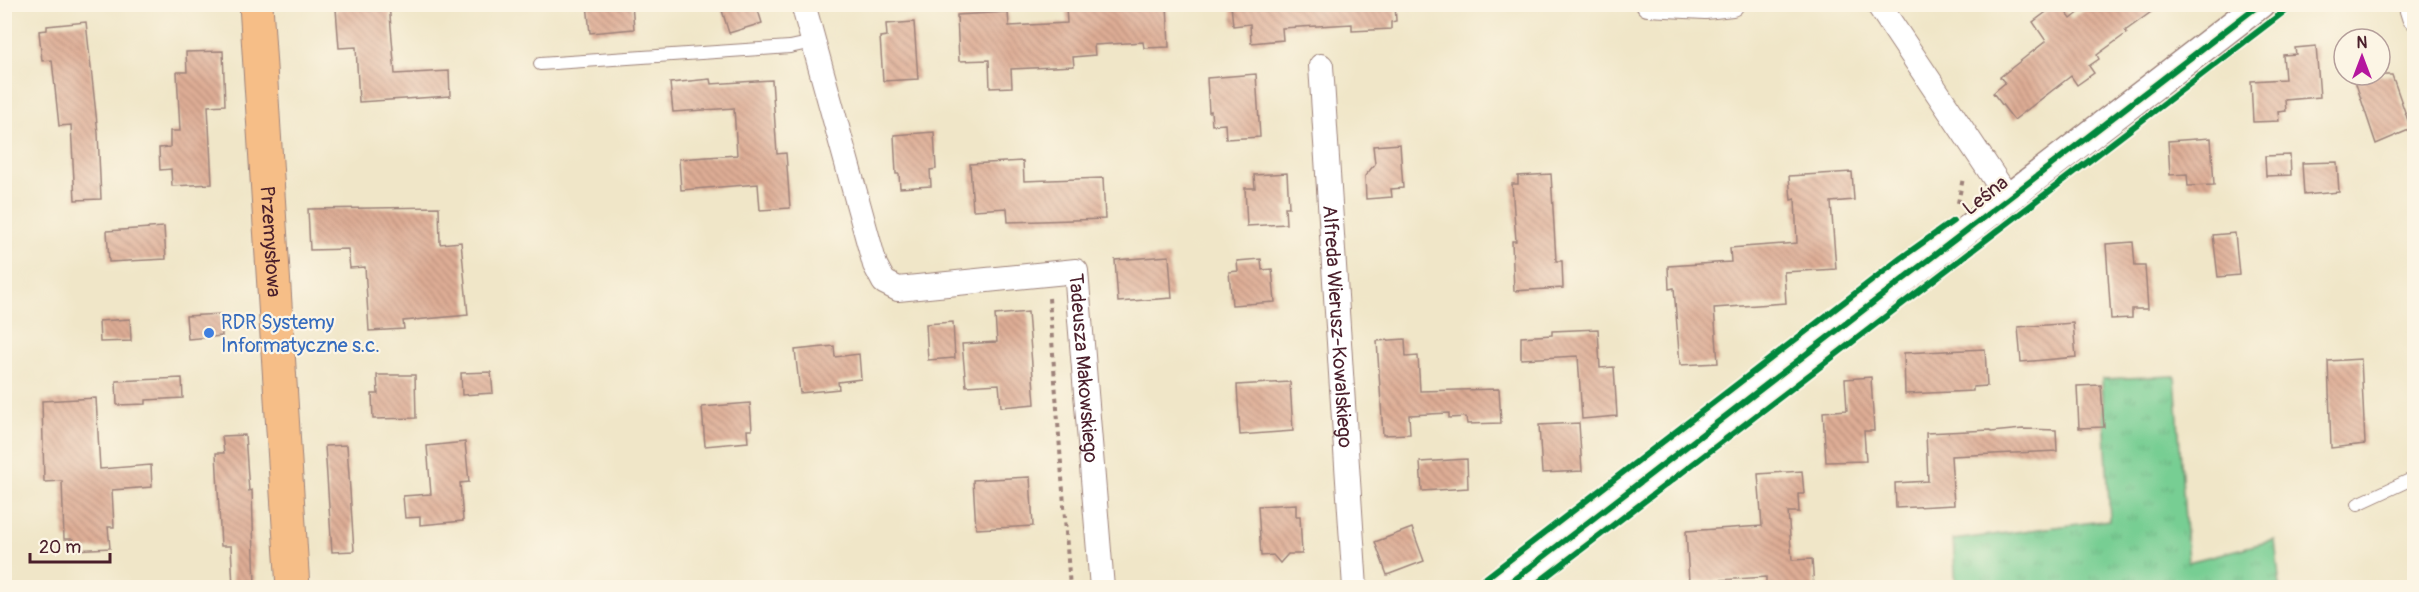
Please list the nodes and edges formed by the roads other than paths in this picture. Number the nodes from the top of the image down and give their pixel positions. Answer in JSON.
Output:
{"nodes":[{"id":1,"x":256,"y":4,"type":"edge"},
{"id":2,"x":803,"y":4,"type":"edge"},
{"id":3,"x":1648,"y":4,"type":"edge"},
{"id":4,"x":1732,"y":4,"type":"edge"},
{"id":5,"x":1878,"y":4,"type":"edge"},
{"id":6,"x":2260,"y":4,"type":"edge"},
{"id":7,"x":2410,"y":4,"type":"edge"},
{"id":8,"x":2415,"y":17,"type":"edge"},
{"id":9,"x":813,"y":42,"type":"junction"},
{"id":10,"x":540,"y":64,"type":"dead end"},
{"id":11,"x":1321,"y":66,"type":"dead end"},
{"id":12,"x":2008,"y":198,"type":"junction"},
{"id":13,"x":2415,"y":478,"type":"edge"},
{"id":14,"x":2358,"y":504,"type":"dead end"},
{"id":15,"x":293,"y":588,"type":"edge"},
{"id":16,"x":1102,"y":588,"type":"edge"},
{"id":17,"x":1355,"y":588,"type":"edge"},
{"id":18,"x":1503,"y":588,"type":"edge"}],
"edges":[{"from":1,"to":15,"type":"main road","name":"Przemysłowa"},
{"from":2,"to":9,"type":"street","name":"Tadeusza Makowskiego"},
{"from":3,"to":4,"type":"street"},
{"from":5,"to":12,"type":"street"},
{"from":6,"to":12,"type":"street","name":"Leśna"},
{"from":7,"to":8,"type":"street"},
{"from":9,"to":10,"type":"lane"},
{"from":9,"to":16,"type":"street","name":"Tadeusza Makowskiego"},
{"from":11,"to":17,"type":"street","name":"Alfreda Wierusz-Kowalskiego"},
{"from":12,"to":18,"type":"street","name":"Leśna"},
{"from":13,"to":14,"type":"lane"}]}
